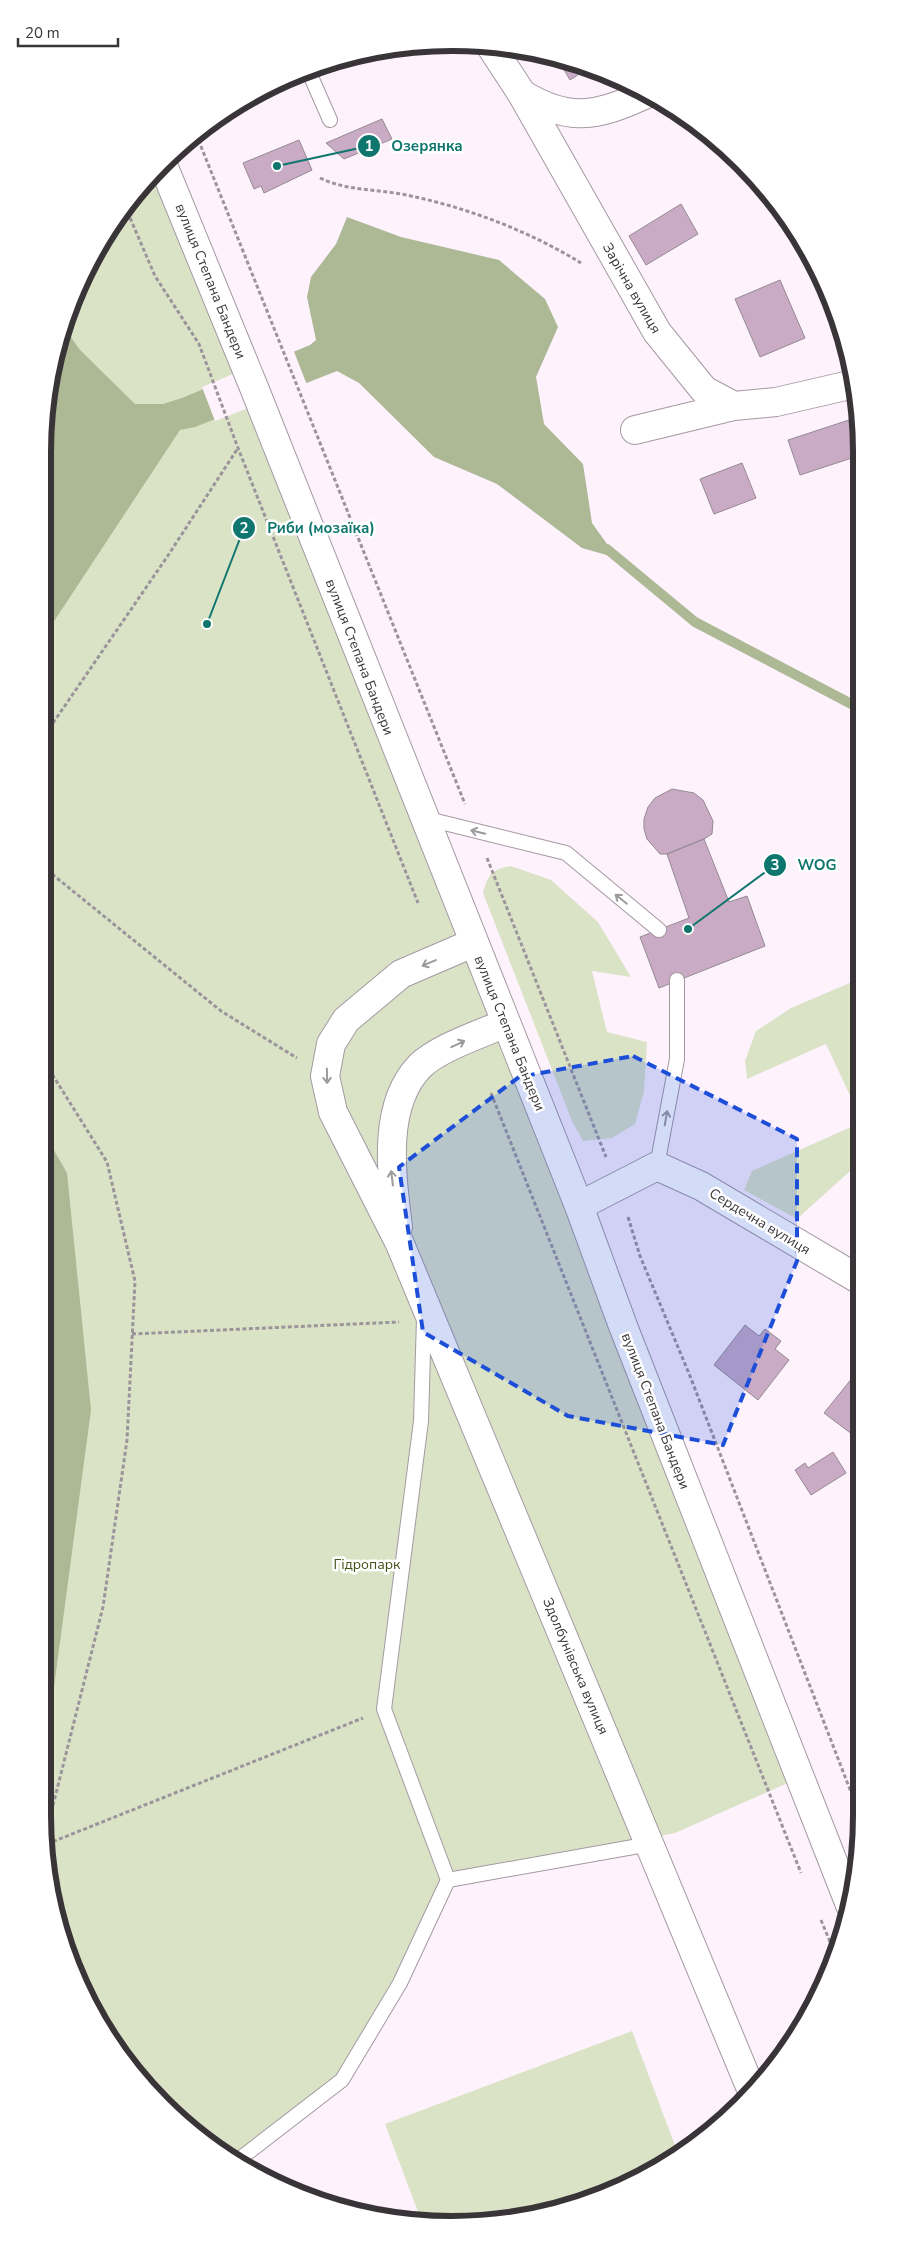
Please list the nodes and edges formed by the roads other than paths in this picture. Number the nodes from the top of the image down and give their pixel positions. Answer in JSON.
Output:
{"nodes":[{"id":1,"x":496,"y":54,"type":"edge"},
{"id":2,"x":311,"y":77,"type":"edge"},
{"id":3,"x":522,"y":94,"type":"junction"},
{"id":4,"x":639,"y":98,"type":"edge"},
{"id":5,"x":330,"y":120,"type":"dead end"},
{"id":6,"x":166,"y":172,"type":"edge"},
{"id":7,"x":847,"y":386,"type":"edge"},
{"id":8,"x":734,"y":406,"type":"junction"},
{"id":9,"x":635,"y":430,"type":"dead end"},
{"id":10,"x":423,"y":818,"type":"junction"},
{"id":11,"x":659,"y":930,"type":"dead end"},
{"id":12,"x":473,"y":943,"type":"junction"},
{"id":13,"x":677,"y":980,"type":"dead end"},
{"id":14,"x":506,"y":1023,"type":"junction"},
{"id":15,"x":657,"y":1166,"type":"junction"},
{"id":16,"x":579,"y":1206,"type":"junction"},
{"id":17,"x":400,"y":1244,"type":"junction"},
{"id":18,"x":853,"y":1276,"type":"edge"},
{"id":19,"x":424,"y":1312,"type":"junction"},
{"id":20,"x":650,"y":1844,"type":"junction"},
{"id":21,"x":448,"y":1880,"type":"junction"},
{"id":22,"x":845,"y":1892,"type":"edge"},
{"id":23,"x":748,"y":2084,"type":"edge"},
{"id":24,"x":244,"y":2157,"type":"edge"}],
"edges":[{"from":1,"to":3,"type":"street","name":"Зарічна вулиця"},
{"from":2,"to":5,"type":"lane"},
{"from":3,"to":4,"type":"street"},
{"from":3,"to":8,"type":"street","name":"Зарічна вулиця"},
{"from":6,"to":10,"type":"street","name":"вулиця Степана Бандери"},
{"from":7,"to":8,"type":"street"},
{"from":8,"to":9,"type":"street"},
{"from":11,"to":10,"type":"lane","one_way":true},
{"from":10,"to":12,"type":"street","name":"вулиця Степана Бандери"},
{"from":12,"to":14,"type":"street","name":"вулиця Степана Бандери"},
{"from":12,"to":17,"type":"street","name":"Здолбунівська вулиця","one_way":true},
{"from":15,"to":13,"type":"lane","one_way":true},
{"from":14,"to":16,"type":"street","name":"вулиця Степана Бандери"},
{"from":17,"to":14,"type":"street","name":"Здолбунівська вулиця","one_way":true},
{"from":15,"to":16,"type":"street"},
{"from":15,"to":18,"type":"street","name":"Сердечна вулиця"},
{"from":16,"to":22,"type":"street","name":"вулиця Степана Бандери"},
{"from":17,"to":19,"type":"street","name":"Здолбунівська вулиця"},
{"from":19,"to":20,"type":"street","name":"Здолбунівська вулиця"},
{"from":19,"to":21,"type":"lane"},
{"from":20,"to":21,"type":"lane"},
{"from":20,"to":23,"type":"street","name":"Здолбунівська вулиця"},
{"from":21,"to":24,"type":"lane"}]}
